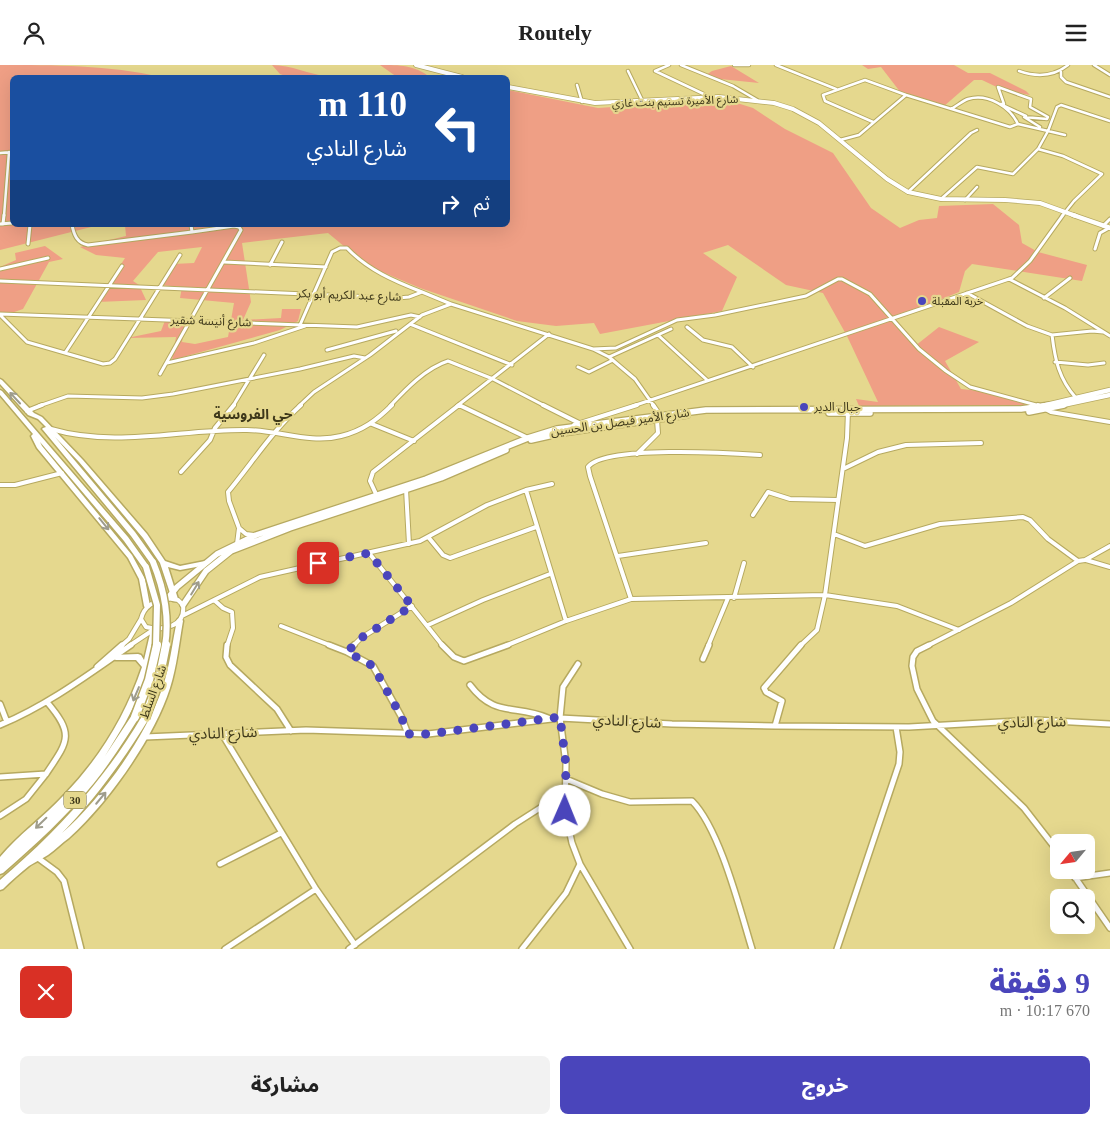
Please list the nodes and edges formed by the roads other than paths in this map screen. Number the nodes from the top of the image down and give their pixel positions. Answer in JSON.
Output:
{"nodes":[{"id":1,"x":416,"y":65,"type":"edge"},
{"id":2,"x":669,"y":65,"type":"edge"},
{"id":3,"x":681,"y":65,"type":"edge"},
{"id":4,"x":734,"y":65,"type":"edge"},
{"id":5,"x":749,"y":65,"type":"edge"},
{"id":6,"x":776,"y":65,"type":"edge"},
{"id":7,"x":1068,"y":65,"type":"edge"},
{"id":8,"x":1094,"y":65,"type":"edge"},
{"id":9,"x":628,"y":71,"type":"dead end"},
{"id":10,"x":1019,"y":71,"type":"dead end"},
{"id":11,"x":1062,"y":72,"type":"junction"},
{"id":12,"x":454,"y":75,"type":"edge"},
{"id":13,"x":1110,"y":75,"type":"edge"},
{"id":14,"x":578,"y":85,"type":"dead end"},
{"id":15,"x":510,"y":87,"type":"edge"},
{"id":16,"x":836,"y":89,"type":"junction"},
{"id":17,"x":906,"y":95,"type":"junction"},
{"id":18,"x":710,"y":97,"type":"junction"},
{"id":19,"x":1110,"y":97,"type":"edge"},
{"id":20,"x":756,"y":100,"type":"junction"},
{"id":21,"x":582,"y":101,"type":"junction"},
{"id":22,"x":643,"y":102,"type":"junction"},
{"id":23,"x":1000,"y":104,"type":"junction"},
{"id":24,"x":952,"y":109,"type":"junction"},
{"id":25,"x":1026,"y":117,"type":"junction"},
{"id":26,"x":1110,"y":121,"type":"edge"},
{"id":27,"x":873,"y":122,"type":"junction"},
{"id":28,"x":1018,"y":124,"type":"junction"},
{"id":29,"x":1045,"y":128,"type":"dead end"},
{"id":30,"x":977,"y":130,"type":"dead end"},
{"id":31,"x":1048,"y":131,"type":"junction"},
{"id":32,"x":1065,"y":135,"type":"dead end"},
{"id":33,"x":840,"y":141,"type":"junction"},
{"id":34,"x":1038,"y":149,"type":"junction"},
{"id":35,"x":10,"y":160,"type":"edge"},
{"id":36,"x":977,"y":187,"type":"dead end"},
{"id":37,"x":908,"y":192,"type":"junction"},
{"id":38,"x":941,"y":199,"type":"junction"},
{"id":39,"x":965,"y":200,"type":"junction"},
{"id":40,"x":1066,"y":211,"type":"junction"},
{"id":41,"x":1110,"y":219,"type":"edge"},
{"id":42,"x":2,"y":224,"type":"edge"},
{"id":43,"x":1103,"y":226,"type":"junction"},
{"id":44,"x":30,"y":227,"type":"edge"},
{"id":45,"x":72,"y":227,"type":"edge"},
{"id":46,"x":191,"y":227,"type":"edge"},
{"id":47,"x":228,"y":227,"type":"edge"},
{"id":48,"x":237,"y":227,"type":"edge"},
{"id":49,"x":1109,"y":228,"type":"edge"},
{"id":50,"x":192,"y":233,"type":"junction"},
{"id":51,"x":282,"y":242,"type":"dead end"},
{"id":52,"x":28,"y":244,"type":"dead end"},
{"id":53,"x":1095,"y":249,"type":"dead end"},
{"id":54,"x":180,"y":255,"type":"dead end"},
{"id":55,"x":48,"y":257,"type":"dead end"},
{"id":56,"x":224,"y":262,"type":"junction"},
{"id":57,"x":270,"y":265,"type":"junction"},
{"id":58,"x":122,"y":266,"type":"dead end"},
{"id":59,"x":326,"y":267,"type":"junction"},
{"id":60,"x":1,"y":269,"type":"edge"},
{"id":61,"x":1070,"y":278,"type":"dead end"},
{"id":62,"x":1009,"y":279,"type":"junction"},
{"id":63,"x":0,"y":281,"type":"edge"},
{"id":64,"x":108,"y":286,"type":"junction"},
{"id":65,"x":160,"y":287,"type":"junction"},
{"id":66,"x":207,"y":290,"type":"junction"},
{"id":67,"x":422,"y":292,"type":"junction"},
{"id":68,"x":967,"y":292,"type":"junction"},
{"id":69,"x":314,"y":294,"type":"junction"},
{"id":70,"x":1044,"y":298,"type":"junction"},
{"id":71,"x":451,"y":304,"type":"junction"},
{"id":72,"x":0,"y":314,"type":"edge"},
{"id":73,"x":89,"y":316,"type":"junction"},
{"id":74,"x":420,"y":317,"type":"junction"},
{"id":75,"x":141,"y":318,"type":"junction"},
{"id":76,"x":892,"y":318,"type":"junction"},
{"id":77,"x":190,"y":320,"type":"junction"},
{"id":78,"x":294,"y":324,"type":"junction"},
{"id":79,"x":409,"y":324,"type":"junction"},
{"id":80,"x":300,"y":325,"type":"junction"},
{"id":81,"x":307,"y":326,"type":"junction"},
{"id":82,"x":687,"y":327,"type":"dead end"},
{"id":83,"x":1096,"y":327,"type":"junction"},
{"id":84,"x":671,"y":329,"type":"dead end"},
{"id":85,"x":295,"y":330,"type":"junction"},
{"id":86,"x":398,"y":331,"type":"junction"},
{"id":87,"x":1092,"y":331,"type":"junction"},
{"id":88,"x":1104,"y":332,"type":"junction"},
{"id":89,"x":549,"y":334,"type":"junction"},
{"id":90,"x":658,"y":335,"type":"junction"},
{"id":91,"x":1052,"y":335,"type":"junction"},
{"id":92,"x":1110,"y":336,"type":"edge"},
{"id":93,"x":621,"y":346,"type":"junction"},
{"id":94,"x":593,"y":349,"type":"junction"},
{"id":95,"x":626,"y":349,"type":"junction"},
{"id":96,"x":327,"y":350,"type":"dead end"},
{"id":97,"x":65,"y":353,"type":"junction"},
{"id":98,"x":264,"y":355,"type":"dead end"},
{"id":99,"x":609,"y":357,"type":"junction"},
{"id":100,"x":365,"y":358,"type":"junction"},
{"id":101,"x":613,"y":360,"type":"junction"},
{"id":102,"x":1055,"y":362,"type":"junction"},
{"id":103,"x":166,"y":363,"type":"junction"},
{"id":104,"x":1104,"y":363,"type":"dead end"},
{"id":105,"x":512,"y":365,"type":"junction"},
{"id":106,"x":578,"y":367,"type":"dead end"},
{"id":107,"x":753,"y":367,"type":"junction"},
{"id":108,"x":160,"y":374,"type":"dead end"},
{"id":109,"x":251,"y":379,"type":"junction"},
{"id":110,"x":493,"y":379,"type":"junction"},
{"id":111,"x":707,"y":380,"type":"junction"},
{"id":112,"x":0,"y":381,"type":"edge"},
{"id":113,"x":1110,"y":390,"type":"edge"},
{"id":114,"x":0,"y":392,"type":"edge"},
{"id":115,"x":1110,"y":395,"type":"edge"},
{"id":116,"x":1076,"y":398,"type":"junction"},
{"id":117,"x":651,"y":400,"type":"junction"},
{"id":118,"x":459,"y":405,"type":"junction"},
{"id":119,"x":1044,"y":408,"type":"junction"},
{"id":120,"x":848,"y":411,"type":"junction"},
{"id":121,"x":29,"y":412,"type":"junction"},
{"id":122,"x":659,"y":417,"type":"junction"},
{"id":123,"x":646,"y":419,"type":"junction"},
{"id":124,"x":1110,"y":421,"type":"edge"},
{"id":125,"x":580,"y":423,"type":"junction"},
{"id":126,"x":372,"y":424,"type":"junction"},
{"id":127,"x":564,"y":428,"type":"junction"},
{"id":128,"x":51,"y":429,"type":"junction"},
{"id":129,"x":213,"y":432,"type":"junction"},
{"id":130,"x":275,"y":433,"type":"junction"},
{"id":131,"x":528,"y":438,"type":"junction"},
{"id":132,"x":414,"y":441,"type":"junction"},
{"id":133,"x":981,"y":443,"type":"dead end"},
{"id":134,"x":637,"y":454,"type":"junction"},
{"id":135,"x":760,"y":455,"type":"dead end"},
{"id":136,"x":843,"y":469,"type":"junction"},
{"id":137,"x":181,"y":472,"type":"dead end"},
{"id":138,"x":66,"y":474,"type":"junction"},
{"id":139,"x":552,"y":484,"type":"dead end"},
{"id":140,"x":0,"y":485,"type":"edge"},
{"id":141,"x":406,"y":488,"type":"junction"},
{"id":142,"x":526,"y":490,"type":"junction"},
{"id":143,"x":376,"y":494,"type":"junction"},
{"id":144,"x":838,"y":500,"type":"junction"},
{"id":145,"x":753,"y":515,"type":"dead end"},
{"id":146,"x":536,"y":527,"type":"junction"},
{"id":147,"x":238,"y":528,"type":"junction"},
{"id":148,"x":834,"y":534,"type":"junction"},
{"id":149,"x":256,"y":535,"type":"junction"},
{"id":150,"x":429,"y":538,"type":"junction"},
{"id":151,"x":706,"y":543,"type":"dead end"},
{"id":152,"x":237,"y":544,"type":"junction"},
{"id":153,"x":409,"y":544,"type":"junction"},
{"id":154,"x":1110,"y":546,"type":"edge"},
{"id":155,"x":369,"y":553,"type":"junction"},
{"id":156,"x":618,"y":556,"type":"junction"},
{"id":157,"x":1086,"y":560,"type":"junction"},
{"id":158,"x":1078,"y":561,"type":"junction"},
{"id":159,"x":163,"y":563,"type":"junction"},
{"id":160,"x":205,"y":563,"type":"junction"},
{"id":161,"x":744,"y":563,"type":"dead end"},
{"id":162,"x":1110,"y":567,"type":"edge"},
{"id":163,"x":550,"y":574,"type":"junction"},
{"id":164,"x":174,"y":591,"type":"junction"},
{"id":165,"x":825,"y":595,"type":"junction"},
{"id":166,"x":728,"y":598,"type":"junction"},
{"id":167,"x":734,"y":598,"type":"junction"},
{"id":168,"x":172,"y":599,"type":"junction"},
{"id":169,"x":631,"y":599,"type":"junction"},
{"id":170,"x":214,"y":600,"type":"junction"},
{"id":171,"x":183,"y":605,"type":"junction"},
{"id":172,"x":412,"y":606,"type":"junction"},
{"id":173,"x":147,"y":607,"type":"junction"},
{"id":174,"x":182,"y":618,"type":"junction"},
{"id":175,"x":141,"y":619,"type":"junction"},
{"id":176,"x":566,"y":621,"type":"junction"},
{"id":177,"x":428,"y":625,"type":"junction"},
{"id":178,"x":281,"y":626,"type":"dead end"},
{"id":179,"x":154,"y":630,"type":"junction"},
{"id":180,"x":959,"y":630,"type":"junction"},
{"id":181,"x":347,"y":652,"type":"junction"},
{"id":182,"x":116,"y":657,"type":"junction"},
{"id":183,"x":703,"y":659,"type":"dead end"},
{"id":184,"x":578,"y":664,"type":"dead end"},
{"id":185,"x":146,"y":668,"type":"junction"},
{"id":186,"x":86,"y":676,"type":"junction"},
{"id":187,"x":470,"y":685,"type":"dead end"},
{"id":188,"x":47,"y":702,"type":"junction"},
{"id":189,"x":0,"y":704,"type":"edge"},
{"id":190,"x":560,"y":717,"type":"junction"},
{"id":191,"x":548,"y":718,"type":"junction"},
{"id":192,"x":7,"y":722,"type":"junction"},
{"id":193,"x":1110,"y":724,"type":"edge"},
{"id":194,"x":0,"y":725,"type":"edge"},
{"id":195,"x":774,"y":726,"type":"junction"},
{"id":196,"x":937,"y":726,"type":"junction"},
{"id":197,"x":896,"y":727,"type":"junction"},
{"id":198,"x":291,"y":731,"type":"junction"},
{"id":199,"x":222,"y":734,"type":"junction"},
{"id":200,"x":408,"y":734,"type":"junction"},
{"id":201,"x":145,"y":737,"type":"junction"},
{"id":202,"x":46,"y":775,"type":"junction"},
{"id":203,"x":0,"y":777,"type":"edge"},
{"id":204,"x":566,"y":779,"type":"junction"},
{"id":205,"x":565,"y":792,"type":"junction"},
{"id":206,"x":0,"y":816,"type":"edge"},
{"id":207,"x":281,"y":833,"type":"junction"},
{"id":208,"x":1050,"y":841,"type":"edge"},
{"id":209,"x":38,"y":858,"type":"junction"},
{"id":210,"x":0,"y":863,"type":"edge"},
{"id":211,"x":26,"y":864,"type":"junction"},
{"id":212,"x":220,"y":864,"type":"dead end"},
{"id":213,"x":580,"y":864,"type":"junction"},
{"id":214,"x":0,"y":870,"type":"edge"},
{"id":215,"x":1110,"y":873,"type":"edge"},
{"id":216,"x":1095,"y":875,"type":"edge"},
{"id":217,"x":1076,"y":879,"type":"edge"},
{"id":218,"x":0,"y":886,"type":"edge"},
{"id":219,"x":316,"y":889,"type":"junction"},
{"id":220,"x":1110,"y":928,"type":"edge"},
{"id":221,"x":355,"y":945,"type":"junction"},
{"id":222,"x":81,"y":949,"type":"edge"},
{"id":223,"x":225,"y":949,"type":"edge"},
{"id":224,"x":349,"y":949,"type":"edge"},
{"id":225,"x":522,"y":949,"type":"edge"},
{"id":226,"x":630,"y":949,"type":"edge"},
{"id":227,"x":752,"y":949,"type":"edge"},
{"id":228,"x":837,"y":949,"type":"edge"}],
"edges":[{"from":1,"to":12,"type":"street"},
{"from":2,"to":18,"type":"street"},
{"from":3,"to":20,"type":"street"},
{"from":4,"to":5,"type":"street"},
{"from":6,"to":16,"type":"street"},
{"from":7,"to":11,"type":"street"},
{"from":8,"to":13,"type":"street"},
{"from":9,"to":22,"type":"street"},
{"from":10,"to":11,"type":"street"},
{"from":11,"to":19,"type":"street"},
{"from":14,"to":21,"type":"street"},
{"from":15,"to":21,"type":"street","name":"شارع الأميرة تسنيم بنت غازي"},
{"from":16,"to":17,"type":"street"},
{"from":16,"to":27,"type":"street"},
{"from":17,"to":24,"type":"street"},
{"from":17,"to":27,"type":"street"},
{"from":18,"to":20,"type":"street","name":"شارع الأميرة تسنيم بنت غازي"},
{"from":18,"to":22,"type":"street","name":"شارع الأميرة تسنيم بنت غازي"},
{"from":20,"to":33,"type":"street","name":"شارع الأميرة تسنيم بنت غازي"},
{"from":21,"to":22,"type":"street","name":"شارع الأميرة تسنيم بنت غازي"},
{"from":23,"to":24,"type":"street"},
{"from":23,"to":25,"type":"street"},
{"from":23,"to":25,"type":"street"},
{"from":23,"to":28,"type":"street"},
{"from":24,"to":28,"type":"street"},
{"from":25,"to":29,"type":"street"},
{"from":26,"to":31,"type":"street"},
{"from":27,"to":33,"type":"street"},
{"from":28,"to":31,"type":"street"},
{"from":30,"to":37,"type":"street"},
{"from":31,"to":32,"type":"street"},
{"from":31,"to":34,"type":"street"},
{"from":33,"to":37,"type":"street","name":"شارع الأميرة تسنيم بنت غازي"},
{"from":34,"to":38,"type":"street"},
{"from":34,"to":40,"type":"street"},
{"from":35,"to":42,"type":"street"},
{"from":36,"to":39,"type":"street"},
{"from":37,"to":38,"type":"street","name":"شارع الأميرة تسنيم بنت غازي"},
{"from":38,"to":39,"type":"street","name":"شارع الأميرة تسنيم بنت غازي"},
{"from":39,"to":40,"type":"street","name":"شارع الأميرة تسنيم بنت غازي"},
{"from":40,"to":43,"type":"street","name":"شارع الأميرة تسنيم بنت غازي"},
{"from":40,"to":62,"type":"street"},
{"from":41,"to":43,"type":"street"},
{"from":43,"to":49,"type":"street","name":"شارع الأميرة تسنيم بنت غازي"},
{"from":44,"to":52,"type":"street"},
{"from":45,"to":50,"type":"street"},
{"from":46,"to":50,"type":"street"},
{"from":47,"to":50,"type":"street"},
{"from":48,"to":56,"type":"street"},
{"from":49,"to":53,"type":"street"},
{"from":51,"to":57,"type":"street"},
{"from":54,"to":65,"type":"street"},
{"from":55,"to":60,"type":"street"},
{"from":56,"to":57,"type":"street"},
{"from":56,"to":66,"type":"street"},
{"from":57,"to":59,"type":"street"},
{"from":58,"to":64,"type":"street"},
{"from":59,"to":67,"type":"street"},
{"from":59,"to":69,"type":"street"},
{"from":61,"to":70,"type":"street"},
{"from":62,"to":68,"type":"street"},
{"from":62,"to":70,"type":"street"},
{"from":63,"to":64,"type":"street","name":"شارع عبد الكريم أبو بكر"},
{"from":64,"to":65,"type":"street","name":"شارع عبد الكريم أبو بكر"},
{"from":64,"to":73,"type":"street"},
{"from":65,"to":66,"type":"street","name":"شارع عبد الكريم أبو بكر"},
{"from":65,"to":75,"type":"street"},
{"from":66,"to":69,"type":"street","name":"شارع عبد الكريم أبو بكر"},
{"from":66,"to":77,"type":"street"},
{"from":67,"to":69,"type":"street","name":"شارع عبد الكريم أبو بكر"},
{"from":67,"to":71,"type":"street"},
{"from":68,"to":76,"type":"street"},
{"from":68,"to":91,"type":"street"},
{"from":69,"to":80,"type":"street"},
{"from":70,"to":83,"type":"street"},
{"from":71,"to":74,"type":"street"},
{"from":71,"to":89,"type":"street"},
{"from":72,"to":73,"type":"street","name":"شارع أنيسة شقير"},
{"from":72,"to":97,"type":"street"},
{"from":73,"to":75,"type":"street","name":"شارع أنيسة شقير"},
{"from":73,"to":97,"type":"street"},
{"from":74,"to":79,"type":"street"},
{"from":74,"to":81,"type":"street","name":"شارع أنيسة شقير"},
{"from":75,"to":77,"type":"street","name":"شارع أنيسة شقير"},
{"from":75,"to":97,"type":"street"},
{"from":76,"to":93,"type":"street"},
{"from":76,"to":107,"type":"street"},
{"from":76,"to":119,"type":"street"},
{"from":77,"to":78,"type":"street","name":"شارع أنيسة شقير"},
{"from":77,"to":103,"type":"street"},
{"from":78,"to":80,"type":"street","name":"شارع أنيسة شقير"},
{"from":78,"to":85,"type":"street"},
{"from":79,"to":86,"type":"street"},
{"from":79,"to":105,"type":"street"},
{"from":80,"to":81,"type":"street","name":"شارع أنيسة شقير"},
{"from":81,"to":85,"type":"street"},
{"from":82,"to":107,"type":"street"},
{"from":83,"to":87,"type":"street"},
{"from":83,"to":88,"type":"street"},
{"from":84,"to":90,"type":"street"},
{"from":85,"to":103,"type":"street"},
{"from":86,"to":96,"type":"street"},
{"from":86,"to":100,"type":"street"},
{"from":87,"to":88,"type":"street"},
{"from":87,"to":91,"type":"street"},
{"from":88,"to":92,"type":"street"},
{"from":89,"to":94,"type":"street"},
{"from":89,"to":105,"type":"street"},
{"from":90,"to":95,"type":"street"},
{"from":90,"to":111,"type":"street"},
{"from":91,"to":102,"type":"street"},
{"from":93,"to":94,"type":"street"},
{"from":93,"to":95,"type":"street"},
{"from":94,"to":99,"type":"street"},
{"from":95,"to":99,"type":"street"},
{"from":98,"to":109,"type":"street"},
{"from":99,"to":101,"type":"street"},
{"from":100,"to":109,"type":"street"},
{"from":100,"to":130,"type":"street"},
{"from":101,"to":106,"type":"street"},
{"from":101,"to":117,"type":"street"},
{"from":102,"to":104,"type":"street"},
{"from":102,"to":116,"type":"street"},
{"from":103,"to":108,"type":"street"},
{"from":105,"to":110,"type":"street"},
{"from":107,"to":111,"type":"street"},
{"from":109,"to":121,"type":"street"},
{"from":109,"to":129,"type":"street"},
{"from":110,"to":118,"type":"street"},
{"from":110,"to":125,"type":"street"},
{"from":110,"to":126,"type":"street"},
{"from":111,"to":117,"type":"street"},
{"from":121,"to":112,"type":"main road","name":"شارع السلط","number":"30","one_way":true},
{"from":113,"to":116,"type":"street","name":"شارع الأمير فيصل بن الحسين"},
{"from":114,"to":138,"type":"main road"},
{"from":115,"to":119,"type":"street","name":"شارع الأمير فيصل بن الحسين"},
{"from":116,"to":119,"type":"street","name":"شارع الأمير فيصل بن الحسين"},
{"from":117,"to":122,"type":"street"},
{"from":117,"to":125,"type":"street"},
{"from":118,"to":131,"type":"street"},
{"from":118,"to":132,"type":"street"},
{"from":119,"to":120,"type":"street","name":"شارع الأمير فيصل بن الحسين"},
{"from":119,"to":124,"type":"street"},
{"from":120,"to":122,"type":"street","name":"شارع الأمير فيصل بن الحسين"},
{"from":120,"to":136,"type":"street"},
{"from":121,"to":128,"type":"main road"},
{"from":121,"to":211,"type":"main road","name":"شارع السلط","number":"30","bridge":true},
{"from":122,"to":123,"type":"street","name":"شارع الأمير فيصل بن الحسين"},
{"from":122,"to":134,"type":"street"},
{"from":123,"to":127,"type":"street","name":"شارع الأمير فيصل بن الحسين"},
{"from":123,"to":141,"type":"street","name":"شارع الأمير فيصل بن الحسين"},
{"from":125,"to":127,"type":"street"},
{"from":126,"to":130,"type":"street"},
{"from":126,"to":132,"type":"street"},
{"from":127,"to":131,"type":"street","name":"شارع الأمير فيصل بن الحسين"},
{"from":128,"to":129,"type":"street"},
{"from":128,"to":159,"type":"main road"},
{"from":129,"to":130,"type":"street"},
{"from":129,"to":137,"type":"street"},
{"from":130,"to":147,"type":"street"},
{"from":131,"to":141,"type":"street","name":"شارع الأمير فيصل بن الحسين"},
{"from":132,"to":143,"type":"street"},
{"from":133,"to":136,"type":"street"},
{"from":134,"to":135,"type":"street"},
{"from":134,"to":156,"type":"street"},
{"from":136,"to":144,"type":"street"},
{"from":138,"to":140,"type":"street"},
{"from":138,"to":173,"type":"main road","one_way":true},
{"from":138,"to":214,"type":"main road","name":"شارع السلط","number":"30","bridge":true},
{"from":139,"to":142,"type":"street"},
{"from":141,"to":143,"type":"street","name":"شارع الأمير فيصل بن الحسين"},
{"from":141,"to":153,"type":"street"},
{"from":171,"to":141,"type":"street","name":"شارع الأمير فيصل بن الحسين","one_way":true},
{"from":142,"to":146,"type":"street"},
{"from":142,"to":150,"type":"street"},
{"from":143,"to":149,"type":"street","name":"شارع الأمير فيصل بن الحسين"},
{"from":144,"to":145,"type":"street"},
{"from":144,"to":148,"type":"street"},
{"from":146,"to":150,"type":"street"},
{"from":146,"to":163,"type":"street"},
{"from":147,"to":149,"type":"street"},
{"from":147,"to":152,"type":"street"},
{"from":148,"to":158,"type":"street"},
{"from":148,"to":165,"type":"street"},
{"from":149,"to":152,"type":"street","name":"شارع الأمير فيصل بن الحسين"},
{"from":150,"to":153,"type":"street"},
{"from":151,"to":156,"type":"street"},
{"from":152,"to":160,"type":"street","name":"شارع الأمير فيصل بن الحسين"},
{"from":153,"to":155,"type":"street"},
{"from":154,"to":157,"type":"street"},
{"from":155,"to":170,"type":"street"},
{"from":155,"to":172,"type":"street"},
{"from":156,"to":169,"type":"street"},
{"from":157,"to":158,"type":"street"},
{"from":157,"to":162,"type":"street"},
{"from":158,"to":180,"type":"street"},
{"from":159,"to":160,"type":"main road"},
{"from":159,"to":164,"type":"main road"},
{"from":160,"to":164,"type":"street","name":"شارع الأمير فيصل بن الحسين"},
{"from":161,"to":167,"type":"street"},
{"from":163,"to":176,"type":"street"},
{"from":163,"to":177,"type":"street"},
{"from":164,"to":168,"type":"main road"},
{"from":165,"to":167,"type":"street"},
{"from":165,"to":180,"type":"street"},
{"from":165,"to":195,"type":"street"},
{"from":166,"to":167,"type":"street"},
{"from":166,"to":169,"type":"street"},
{"from":166,"to":183,"type":"street"},
{"from":168,"to":171,"type":"street"},
{"from":168,"to":173,"type":"street"},
{"from":169,"to":176,"type":"street"},
{"from":170,"to":174,"type":"street"},
{"from":170,"to":198,"type":"street"},
{"from":171,"to":174,"type":"street"},
{"from":172,"to":177,"type":"street"},
{"from":172,"to":181,"type":"street"},
{"from":173,"to":175,"type":"street"},
{"from":174,"to":179,"type":"street"},
{"from":174,"to":201,"type":"main road"},
{"from":175,"to":179,"type":"street"},
{"from":175,"to":186,"type":"street"},
{"from":176,"to":177,"type":"street"},
{"from":178,"to":181,"type":"street"},
{"from":179,"to":182,"type":"street"},
{"from":179,"to":185,"type":"main road"},
{"from":180,"to":196,"type":"street"},
{"from":181,"to":200,"type":"street"},
{"from":182,"to":185,"type":"main road"},
{"from":182,"to":186,"type":"street"},
{"from":184,"to":190,"type":"street"},
{"from":185,"to":210,"type":"main road","one_way":true},
{"from":186,"to":188,"type":"street"},
{"from":187,"to":191,"type":"street"},
{"from":188,"to":192,"type":"street"},
{"from":188,"to":202,"type":"street"},
{"from":189,"to":192,"type":"street"},
{"from":190,"to":191,"type":"street","name":"شارع النادي"},
{"from":190,"to":195,"type":"street","name":"شارع النادي"},
{"from":190,"to":204,"type":"street"},
{"from":191,"to":200,"type":"street","name":"شارع النادي"},
{"from":192,"to":194,"type":"street"},
{"from":193,"to":196,"type":"street","name":"شارع النادي"},
{"from":195,"to":197,"type":"street","name":"شارع النادي"},
{"from":196,"to":197,"type":"street","name":"شارع النادي"},
{"from":196,"to":208,"type":"street"},
{"from":197,"to":228,"type":"street"},
{"from":198,"to":199,"type":"street","name":"شارع النادي"},
{"from":198,"to":200,"type":"street","name":"شارع النادي"},
{"from":199,"to":201,"type":"street","name":"شارع النادي"},
{"from":199,"to":207,"type":"street"},
{"from":209,"to":201,"type":"main road","one_way":true},
{"from":202,"to":203,"type":"street"},
{"from":202,"to":206,"type":"street"},
{"from":204,"to":205,"type":"street"},
{"from":204,"to":227,"type":"street"},
{"from":205,"to":213,"type":"street"},
{"from":205,"to":221,"type":"street"},
{"from":207,"to":212,"type":"street"},
{"from":207,"to":219,"type":"street"},
{"from":209,"to":211,"type":"main road"},
{"from":209,"to":222,"type":"street"},
{"from":211,"to":218,"type":"main road","name":"شارع السلط","number":"30"},
{"from":213,"to":225,"type":"street"},
{"from":213,"to":226,"type":"street"},
{"from":215,"to":216,"type":"street"},
{"from":217,"to":220,"type":"street"},
{"from":219,"to":221,"type":"street"},
{"from":219,"to":223,"type":"street"},
{"from":221,"to":224,"type":"street"}]}
